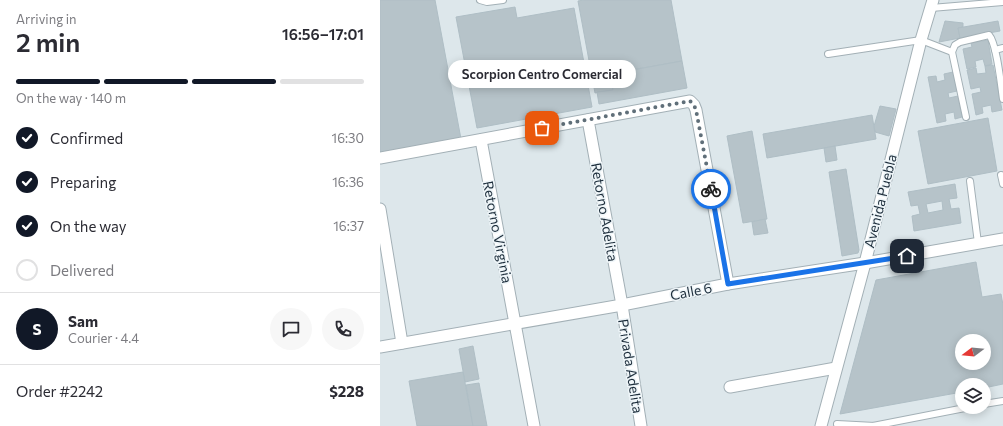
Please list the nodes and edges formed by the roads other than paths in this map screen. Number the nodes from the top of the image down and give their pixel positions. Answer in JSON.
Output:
{"nodes":[{"id":1,"x":480,"y":0,"type":"edge"},
{"id":2,"x":503,"y":0,"type":"edge"},
{"id":3,"x":1003,"y":2,"type":"edge"},
{"id":4,"x":932,"y":4,"type":"edge"},
{"id":5,"x":921,"y":40,"type":"junction"},
{"id":6,"x":1003,"y":48,"type":"edge"},
{"id":7,"x":995,"y":50,"type":"junction"},
{"id":8,"x":952,"y":52,"type":"junction"},
{"id":9,"x":828,"y":54,"type":"dead end"},
{"id":10,"x":1003,"y":99,"type":"edge"},
{"id":11,"x":966,"y":117,"type":"dead end"},
{"id":12,"x":588,"y":120,"type":"junction"},
{"id":13,"x":481,"y":140,"type":"junction"},
{"id":14,"x":380,"y":158,"type":"edge"},
{"id":15,"x":1001,"y":175,"type":"dead end"},
{"id":16,"x":970,"y":181,"type":"dead end"},
{"id":17,"x":1003,"y":184,"type":"edge"},
{"id":18,"x":380,"y":209,"type":"edge"},
{"id":19,"x":1003,"y":239,"type":"edge"},
{"id":20,"x":978,"y":243,"type":"junction"},
{"id":21,"x":864,"y":263,"type":"junction"},
{"id":22,"x":728,"y":284,"type":"junction"},
{"id":23,"x":622,"y":305,"type":"junction"},
{"id":24,"x":515,"y":324,"type":"junction"},
{"id":25,"x":402,"y":343,"type":"junction"},
{"id":26,"x":380,"y":347,"type":"edge"},
{"id":27,"x":836,"y":368,"type":"junction"},
{"id":28,"x":730,"y":387,"type":"dead end"},
{"id":29,"x":1003,"y":400,"type":"edge"},
{"id":30,"x":991,"y":403,"type":"edge"},
{"id":31,"x":955,"y":410,"type":"edge"},
{"id":32,"x":837,"y":424,"type":"dead end"},
{"id":33,"x":534,"y":426,"type":"edge"},
{"id":34,"x":641,"y":426,"type":"edge"},
{"id":35,"x":821,"y":426,"type":"edge"},
{"id":36,"x":874,"y":426,"type":"edge"}],
"edges":[{"from":1,"to":2,"type":"lane"},
{"from":3,"to":4,"type":"lane"},
{"from":4,"to":5,"type":"street","name":"Avenida Puebla"},
{"from":5,"to":8,"type":"lane"},
{"from":5,"to":9,"type":"lane"},
{"from":5,"to":21,"type":"street","name":"Avenida Puebla"},
{"from":6,"to":7,"type":"lane"},
{"from":7,"to":8,"type":"lane"},
{"from":7,"to":10,"type":"lane"},
{"from":8,"to":11,"type":"lane"},
{"from":12,"to":13,"type":"street"},
{"from":12,"to":22,"type":"street"},
{"from":12,"to":23,"type":"street","name":"Retorno Adelita"},
{"from":13,"to":14,"type":"street"},
{"from":13,"to":24,"type":"street","name":"Retorno Virginia"},
{"from":15,"to":17,"type":"lane"},
{"from":16,"to":20,"type":"lane"},
{"from":18,"to":25,"type":"street"},
{"from":19,"to":20,"type":"street","name":"Calle 6"},
{"from":20,"to":21,"type":"street","name":"Calle 6"},
{"from":21,"to":22,"type":"street","name":"Calle 6"},
{"from":21,"to":27,"type":"street","name":"Avenida Puebla"},
{"from":22,"to":23,"type":"street","name":"Calle 6"},
{"from":23,"to":24,"type":"street","name":"Calle 6"},
{"from":23,"to":34,"type":"street","name":"Privada Adelita"},
{"from":24,"to":25,"type":"street","name":"Calle 6"},
{"from":24,"to":33,"type":"street","name":"Retorno Virginia"},
{"from":25,"to":26,"type":"street","name":"Calle 6"},
{"from":27,"to":28,"type":"street"},
{"from":27,"to":35,"type":"street","name":"Avenida Puebla"},
{"from":29,"to":30,"type":"lane"},
{"from":31,"to":36,"type":"lane"},
{"from":32,"to":36,"type":"lane"}]}
